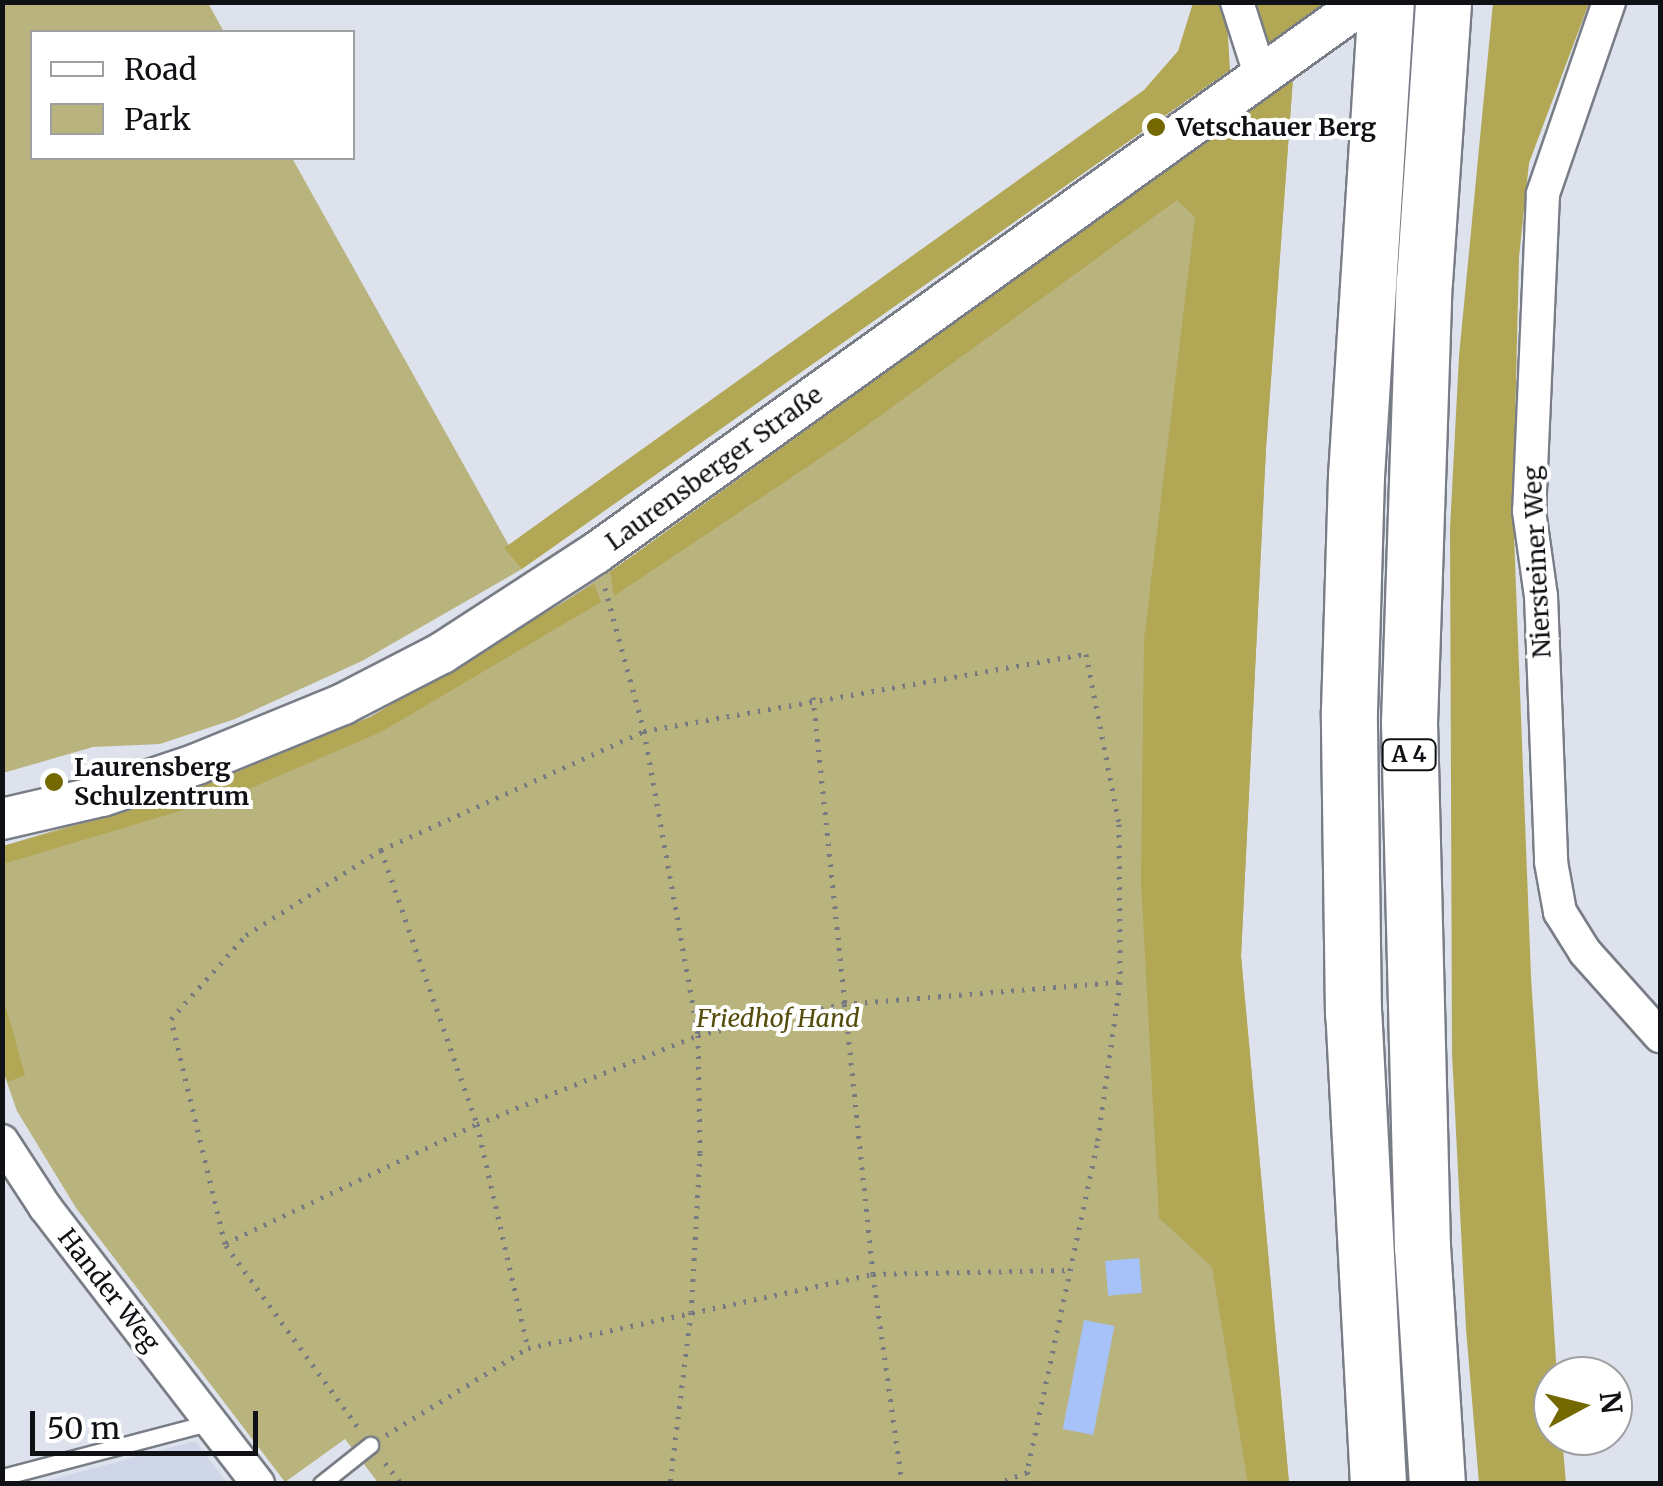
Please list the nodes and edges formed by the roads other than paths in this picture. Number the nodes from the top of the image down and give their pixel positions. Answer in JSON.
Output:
{"nodes":[{"id":1,"x":1237,"y":2,"type":"edge"},
{"id":2,"x":1364,"y":2,"type":"edge"},
{"id":3,"x":1386,"y":2,"type":"edge"},
{"id":4,"x":1610,"y":2,"type":"edge"},
{"id":5,"x":1442,"y":15,"type":"edge"},
{"id":6,"x":1260,"y":74,"type":"junction"},
{"id":7,"x":2,"y":819,"type":"edge"},
{"id":8,"x":1660,"y":1036,"type":"edge"},
{"id":9,"x":2,"y":1141,"type":"edge"},
{"id":10,"x":211,"y":1422,"type":"junction"},
{"id":11,"x":370,"y":1444,"type":"road end"},
{"id":12,"x":2,"y":1477,"type":"edge"},
{"id":13,"x":258,"y":1484,"type":"edge"},
{"id":14,"x":321,"y":1484,"type":"edge"},
{"id":15,"x":1378,"y":1484,"type":"edge"},
{"id":16,"x":1437,"y":1484,"type":"edge"}],
"edges":[{"from":1,"to":6,"type":"street"},
{"from":2,"to":6,"type":"street","name":"Laurensberger Straße"},
{"from":3,"to":15,"type":"highway","number":"A 4"},
{"from":4,"to":8,"type":"street","name":"Niersteiner Weg"},
{"from":5,"to":16,"type":"highway","number":"A 4"},
{"from":6,"to":7,"type":"street","name":"Laurensberger Straße"},
{"from":9,"to":10,"type":"street","name":"Hander Weg"},
{"from":10,"to":12,"type":"lane"},
{"from":10,"to":13,"type":"street","name":"Hander Weg"},
{"from":11,"to":14,"type":"lane"}]}
